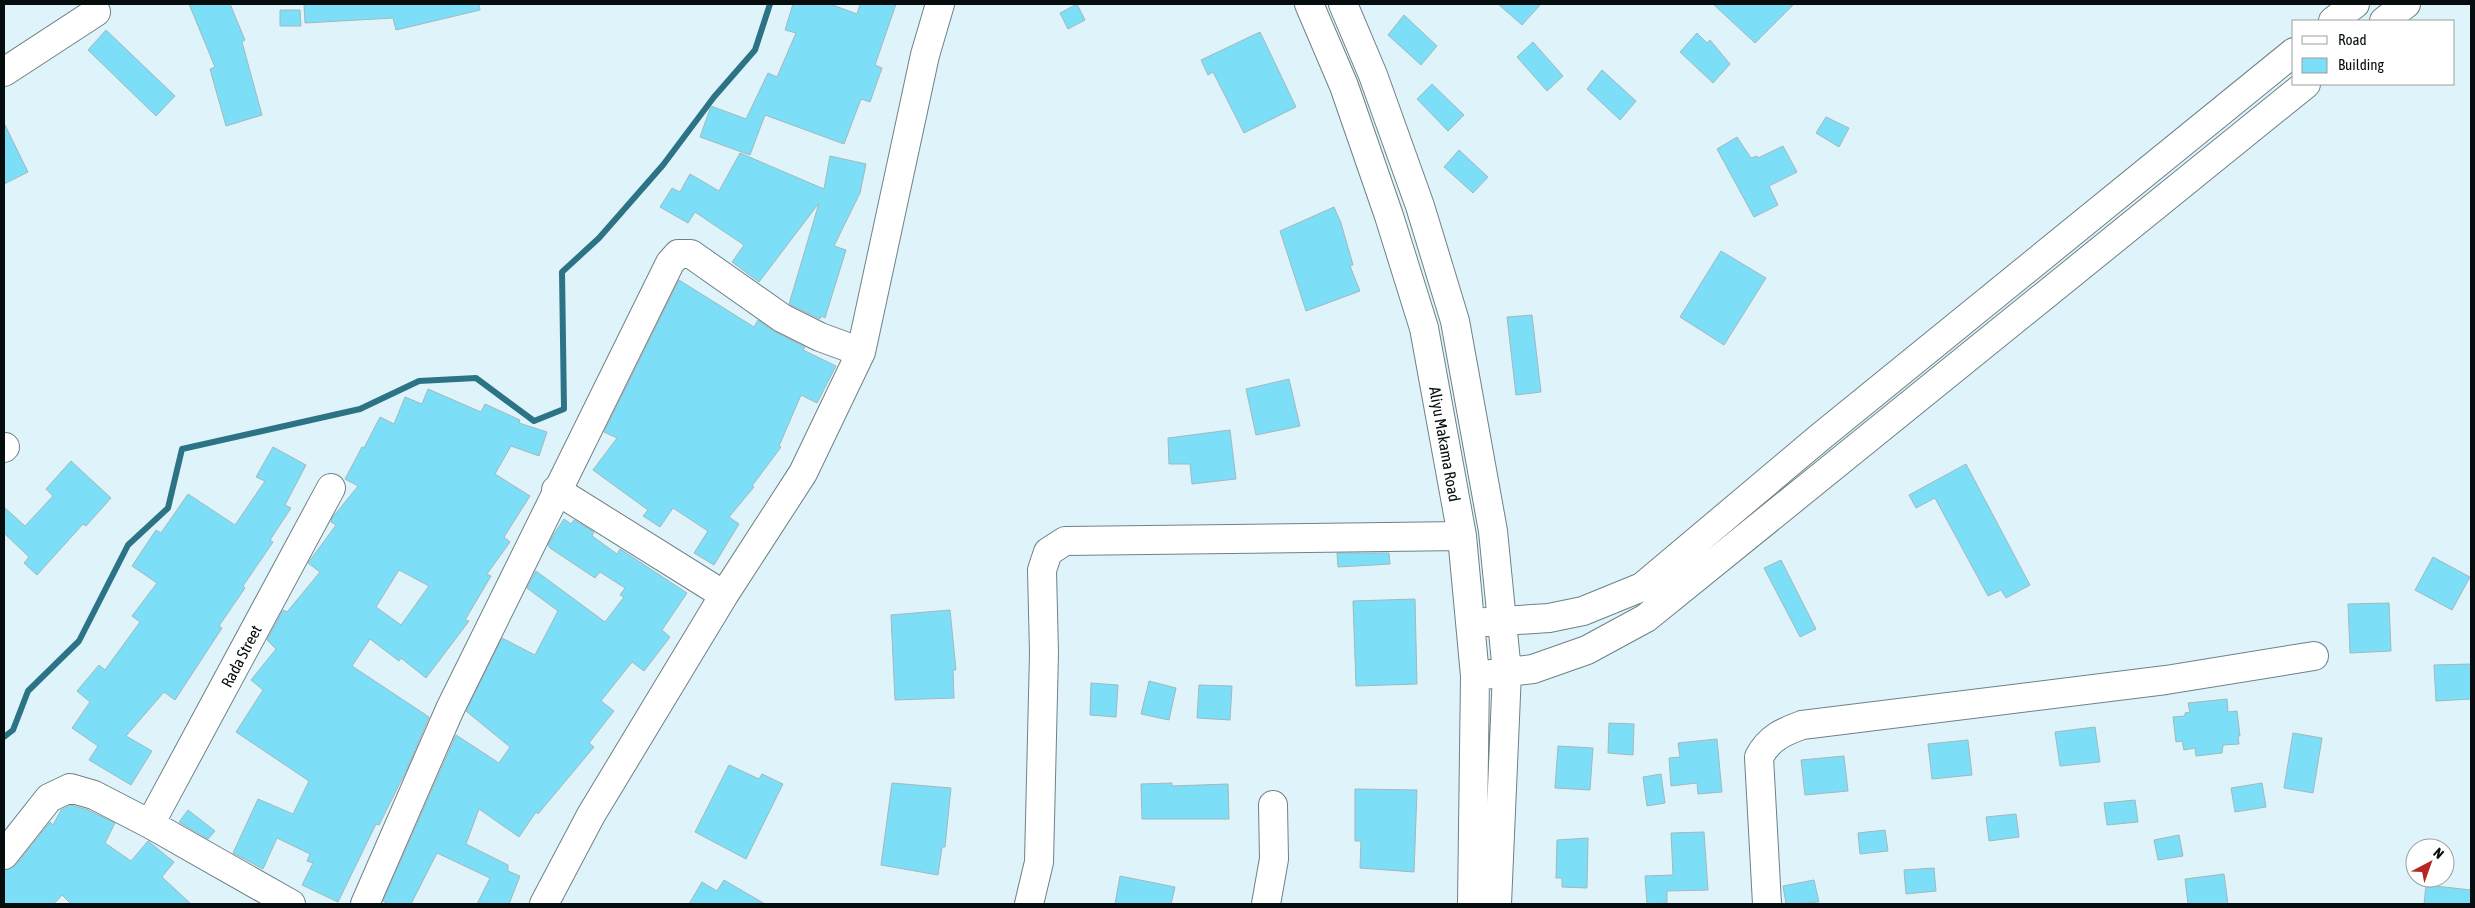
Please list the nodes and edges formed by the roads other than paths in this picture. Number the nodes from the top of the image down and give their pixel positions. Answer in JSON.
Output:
{"nodes":[{"id":1,"x":940,"y":4,"type":"edge"},
{"id":2,"x":1309,"y":4,"type":"edge"},
{"id":3,"x":1343,"y":4,"type":"edge"},
{"id":4,"x":2355,"y":4,"type":"edge"},
{"id":5,"x":2406,"y":4,"type":"edge"},
{"id":6,"x":96,"y":12,"type":"dead end"},
{"id":7,"x":2334,"y":20,"type":"edge"},
{"id":8,"x":2385,"y":20,"type":"edge"},
{"id":9,"x":2292,"y":54,"type":"edge"},
{"id":10,"x":4,"y":72,"type":"edge"},
{"id":11,"x":2305,"y":85,"type":"edge"},
{"id":12,"x":860,"y":352,"type":"junction"},
{"id":13,"x":331,"y":488,"type":"dead end"},
{"id":14,"x":556,"y":490,"type":"junction"},
{"id":15,"x":1462,"y":536,"type":"junction"},
{"id":16,"x":724,"y":595,"type":"junction"},
{"id":17,"x":1502,"y":621,"type":"junction"},
{"id":18,"x":1471,"y":623,"type":"junction"},
{"id":19,"x":2314,"y":656,"type":"dead end"},
{"id":20,"x":1507,"y":672,"type":"junction"},
{"id":21,"x":1475,"y":676,"type":"junction"},
{"id":22,"x":1273,"y":805,"type":"dead end"},
{"id":23,"x":150,"y":824,"type":"junction"},
{"id":24,"x":4,"y":855,"type":"edge"},
{"id":25,"x":291,"y":904,"type":"edge"},
{"id":26,"x":365,"y":904,"type":"edge"},
{"id":27,"x":544,"y":904,"type":"edge"},
{"id":28,"x":1029,"y":904,"type":"edge"},
{"id":29,"x":1266,"y":904,"type":"edge"},
{"id":30,"x":1472,"y":904,"type":"edge"},
{"id":31,"x":1497,"y":904,"type":"edge"},
{"id":32,"x":1767,"y":904,"type":"edge"}],
"edges":[{"from":1,"to":12,"type":"street"},
{"from":2,"to":15,"type":"street","name":"Aliyu Makama Road"},
{"from":3,"to":17,"type":"street","name":"Aliyu Makama Road"},
{"from":4,"to":7,"type":"street"},
{"from":5,"to":8,"type":"street"},
{"from":6,"to":10,"type":"street"},
{"from":9,"to":17,"type":"street"},
{"from":11,"to":20,"type":"street"},
{"from":12,"to":14,"type":"street"},
{"from":12,"to":16,"type":"street"},
{"from":13,"to":23,"type":"street","name":"Rada Street"},
{"from":14,"to":16,"type":"street"},
{"from":14,"to":26,"type":"street"},
{"from":15,"to":18,"type":"street","name":"Aliyu Makama Road"},
{"from":15,"to":28,"type":"street"},
{"from":16,"to":27,"type":"street"},
{"from":17,"to":18,"type":"street"},
{"from":17,"to":20,"type":"street","name":"Aliyu Makama Road"},
{"from":18,"to":21,"type":"street","name":"Aliyu Makama Road"},
{"from":19,"to":32,"type":"street"},
{"from":20,"to":21,"type":"street"},
{"from":20,"to":31,"type":"street","name":"Aliyu Makama Road"},
{"from":21,"to":30,"type":"street","name":"Aliyu Makama Road"},
{"from":22,"to":29,"type":"street"},
{"from":23,"to":24,"type":"street"},
{"from":23,"to":25,"type":"street"}]}
